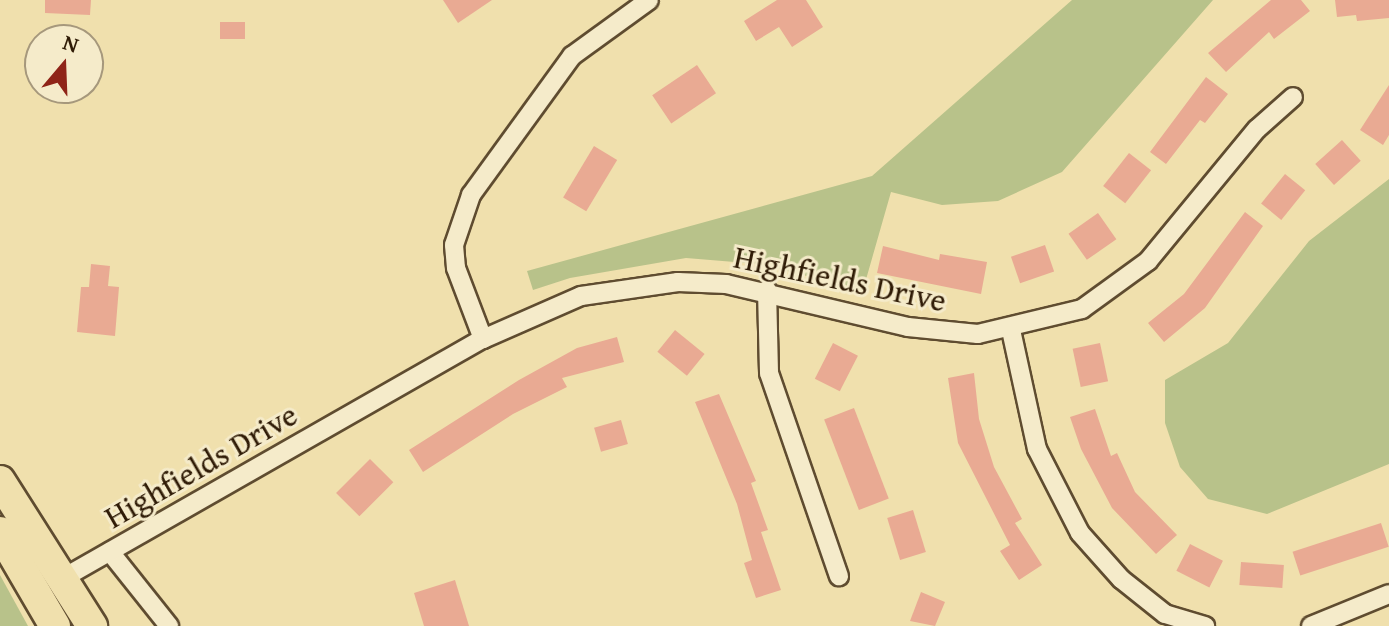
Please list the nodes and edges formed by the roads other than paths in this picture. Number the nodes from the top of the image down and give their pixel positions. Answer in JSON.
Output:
{"nodes":[{"id":1,"x":649,"y":0,"type":"edge"},
{"id":2,"x":1293,"y":97,"type":"dead end"},
{"id":3,"x":767,"y":290,"type":"junction"},
{"id":4,"x":1011,"y":330,"type":"junction"},
{"id":5,"x":483,"y":339,"type":"junction"},
{"id":6,"x":0,"y":481,"type":"edge"},
{"id":7,"x":0,"y":508,"type":"edge"},
{"id":8,"x":0,"y":532,"type":"edge"},
{"id":9,"x":110,"y":552,"type":"junction"},
{"id":10,"x":839,"y":576,"type":"dead end"},
{"id":11,"x":65,"y":577,"type":"junction"},
{"id":12,"x":1389,"y":594,"type":"edge"},
{"id":13,"x":1161,"y":620,"type":"edge"},
{"id":14,"x":1346,"y":620,"type":"edge"},
{"id":15,"x":55,"y":626,"type":"edge"},
{"id":16,"x":73,"y":626,"type":"edge"},
{"id":17,"x":92,"y":626,"type":"edge"},
{"id":18,"x":169,"y":626,"type":"edge"},
{"id":19,"x":1205,"y":626,"type":"edge"},
{"id":20,"x":1311,"y":626,"type":"edge"}],
"edges":[{"from":1,"to":5,"type":"street"},
{"from":2,"to":4,"type":"street","name":"Highfields Drive"},
{"from":3,"to":4,"type":"street","name":"Highfields Drive"},
{"from":3,"to":5,"type":"street","name":"Highfields Drive"},
{"from":3,"to":10,"type":"street"},
{"from":4,"to":13,"type":"street"},
{"from":5,"to":9,"type":"street","name":"Highfields Drive"},
{"from":6,"to":11,"type":"main road"},
{"from":7,"to":11,"type":"main road"},
{"from":8,"to":15,"type":"main road"},
{"from":9,"to":11,"type":"street","name":"Highfields Drive"},
{"from":9,"to":18,"type":"street"},
{"from":11,"to":16,"type":"main road"},
{"from":11,"to":17,"type":"main road"},
{"from":12,"to":14,"type":"street"},
{"from":13,"to":19,"type":"street"},
{"from":14,"to":20,"type":"street"}]}
